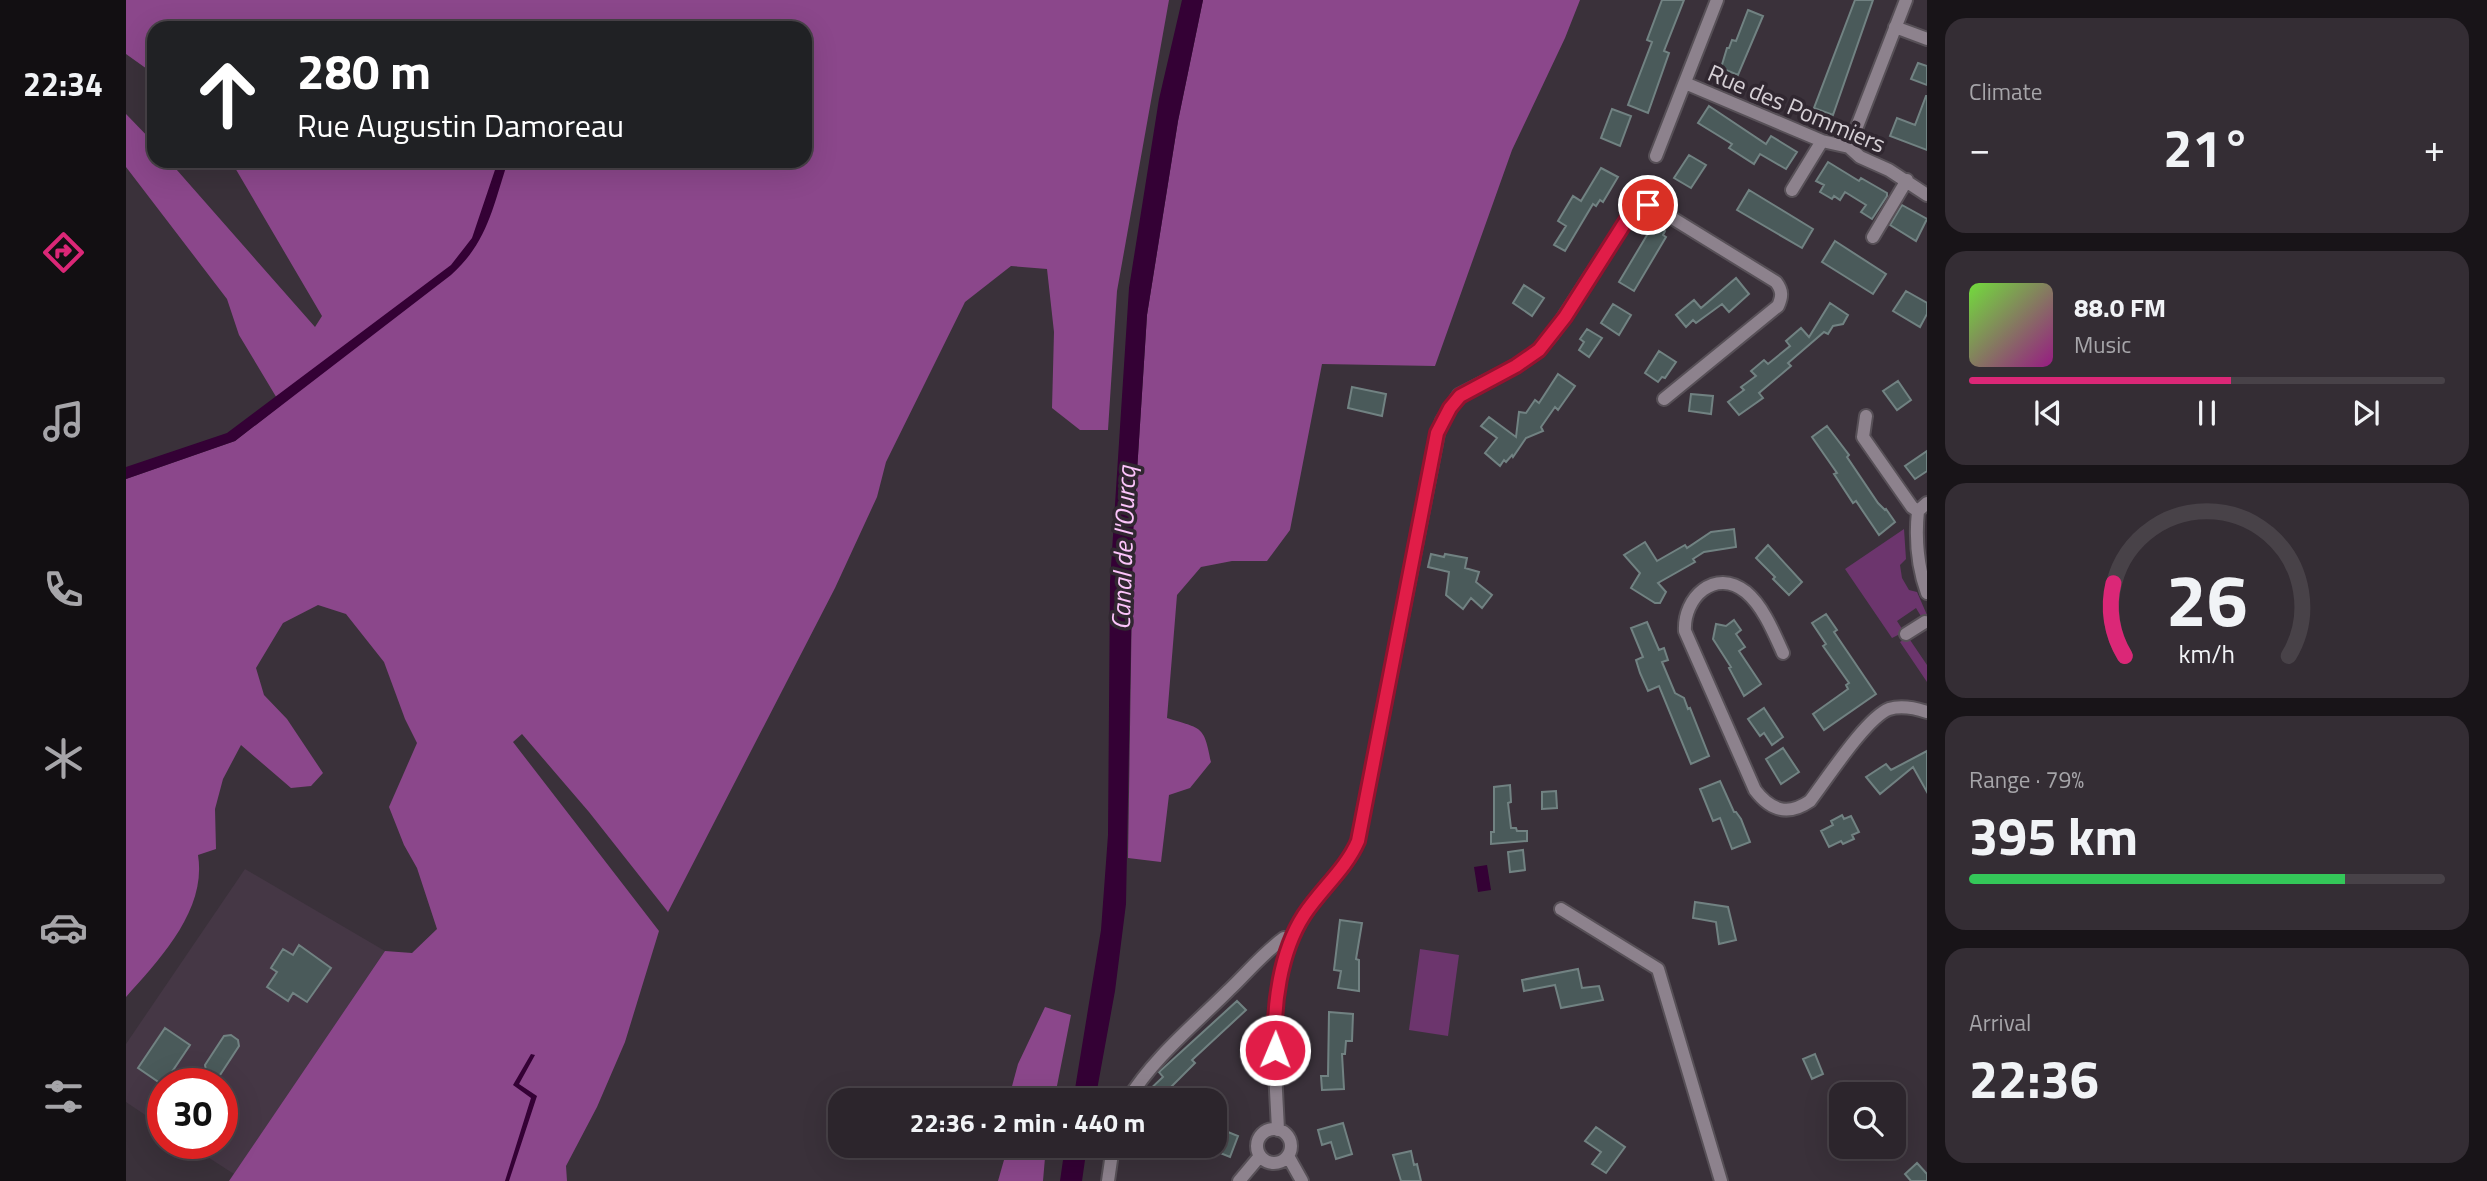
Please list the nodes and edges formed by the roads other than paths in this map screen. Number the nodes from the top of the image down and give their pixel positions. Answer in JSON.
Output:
{"nodes":[{"id":1,"x":1717,"y":0,"type":"edge"},
{"id":2,"x":1906,"y":0,"type":"edge"},
{"id":3,"x":1895,"y":27,"type":"junction"},
{"id":4,"x":1927,"y":40,"type":"edge"},
{"id":5,"x":1685,"y":83,"type":"junction"},
{"id":6,"x":1822,"y":141,"type":"junction"},
{"id":7,"x":1849,"y":148,"type":"junction"},
{"id":8,"x":1656,"y":156,"type":"dead end"},
{"id":9,"x":1907,"y":180,"type":"junction"},
{"id":10,"x":1792,"y":190,"type":"dead end"},
{"id":11,"x":1927,"y":195,"type":"edge"},
{"id":12,"x":1872,"y":237,"type":"dead end"},
{"id":13,"x":1664,"y":399,"type":"dead end"},
{"id":14,"x":1866,"y":416,"type":"dead end"},
{"id":15,"x":1923,"y":507,"type":"edge"},
{"id":16,"x":1927,"y":593,"type":"edge"},
{"id":17,"x":1925,"y":622,"type":"dead end"},
{"id":18,"x":1906,"y":634,"type":"dead end"},
{"id":19,"x":1783,"y":653,"type":"dead end"},
{"id":20,"x":1927,"y":712,"type":"edge"},
{"id":21,"x":1561,"y":909,"type":"dead end"},
{"id":22,"x":1290,"y":940,"type":"junction"},
{"id":23,"x":1135,"y":1088,"type":"edge"},
{"id":24,"x":1278,"y":1130,"type":"junction"},
{"id":25,"x":1260,"y":1156,"type":"junction"},
{"id":26,"x":1288,"y":1156,"type":"junction"},
{"id":27,"x":1111,"y":1158,"type":"edge"},
{"id":28,"x":1108,"y":1181,"type":"edge"},
{"id":29,"x":1239,"y":1181,"type":"edge"},
{"id":30,"x":1302,"y":1181,"type":"edge"},
{"id":31,"x":1721,"y":1181,"type":"edge"}],
"edges":[{"from":1,"to":5,"type":"street"},
{"from":2,"to":3,"type":"street"},
{"from":3,"to":4,"type":"street"},
{"from":3,"to":7,"type":"street"},
{"from":5,"to":6,"type":"street","name":"Rue des Pommiers"},
{"from":5,"to":8,"type":"street"},
{"from":6,"to":7,"type":"street","name":"Rue des Pommiers"},
{"from":6,"to":10,"type":"street"},
{"from":7,"to":9,"type":"street","name":"Rue des Pommiers"},
{"from":9,"to":11,"type":"street","name":"Rue des Pommiers"},
{"from":9,"to":12,"type":"street"},
{"from":13,"to":22,"type":"street"},
{"from":14,"to":15,"type":"street"},
{"from":15,"to":16,"type":"street"},
{"from":17,"to":18,"type":"street"},
{"from":19,"to":20,"type":"street"},
{"from":21,"to":31,"type":"street"},
{"from":22,"to":23,"type":"street"},
{"from":22,"to":24,"type":"street"},
{"from":24,"to":25,"type":"street"},
{"from":24,"to":26,"type":"street"},
{"from":25,"to":26,"type":"street"},
{"from":25,"to":29,"type":"street"},
{"from":26,"to":30,"type":"street"},
{"from":27,"to":28,"type":"street"}]}
